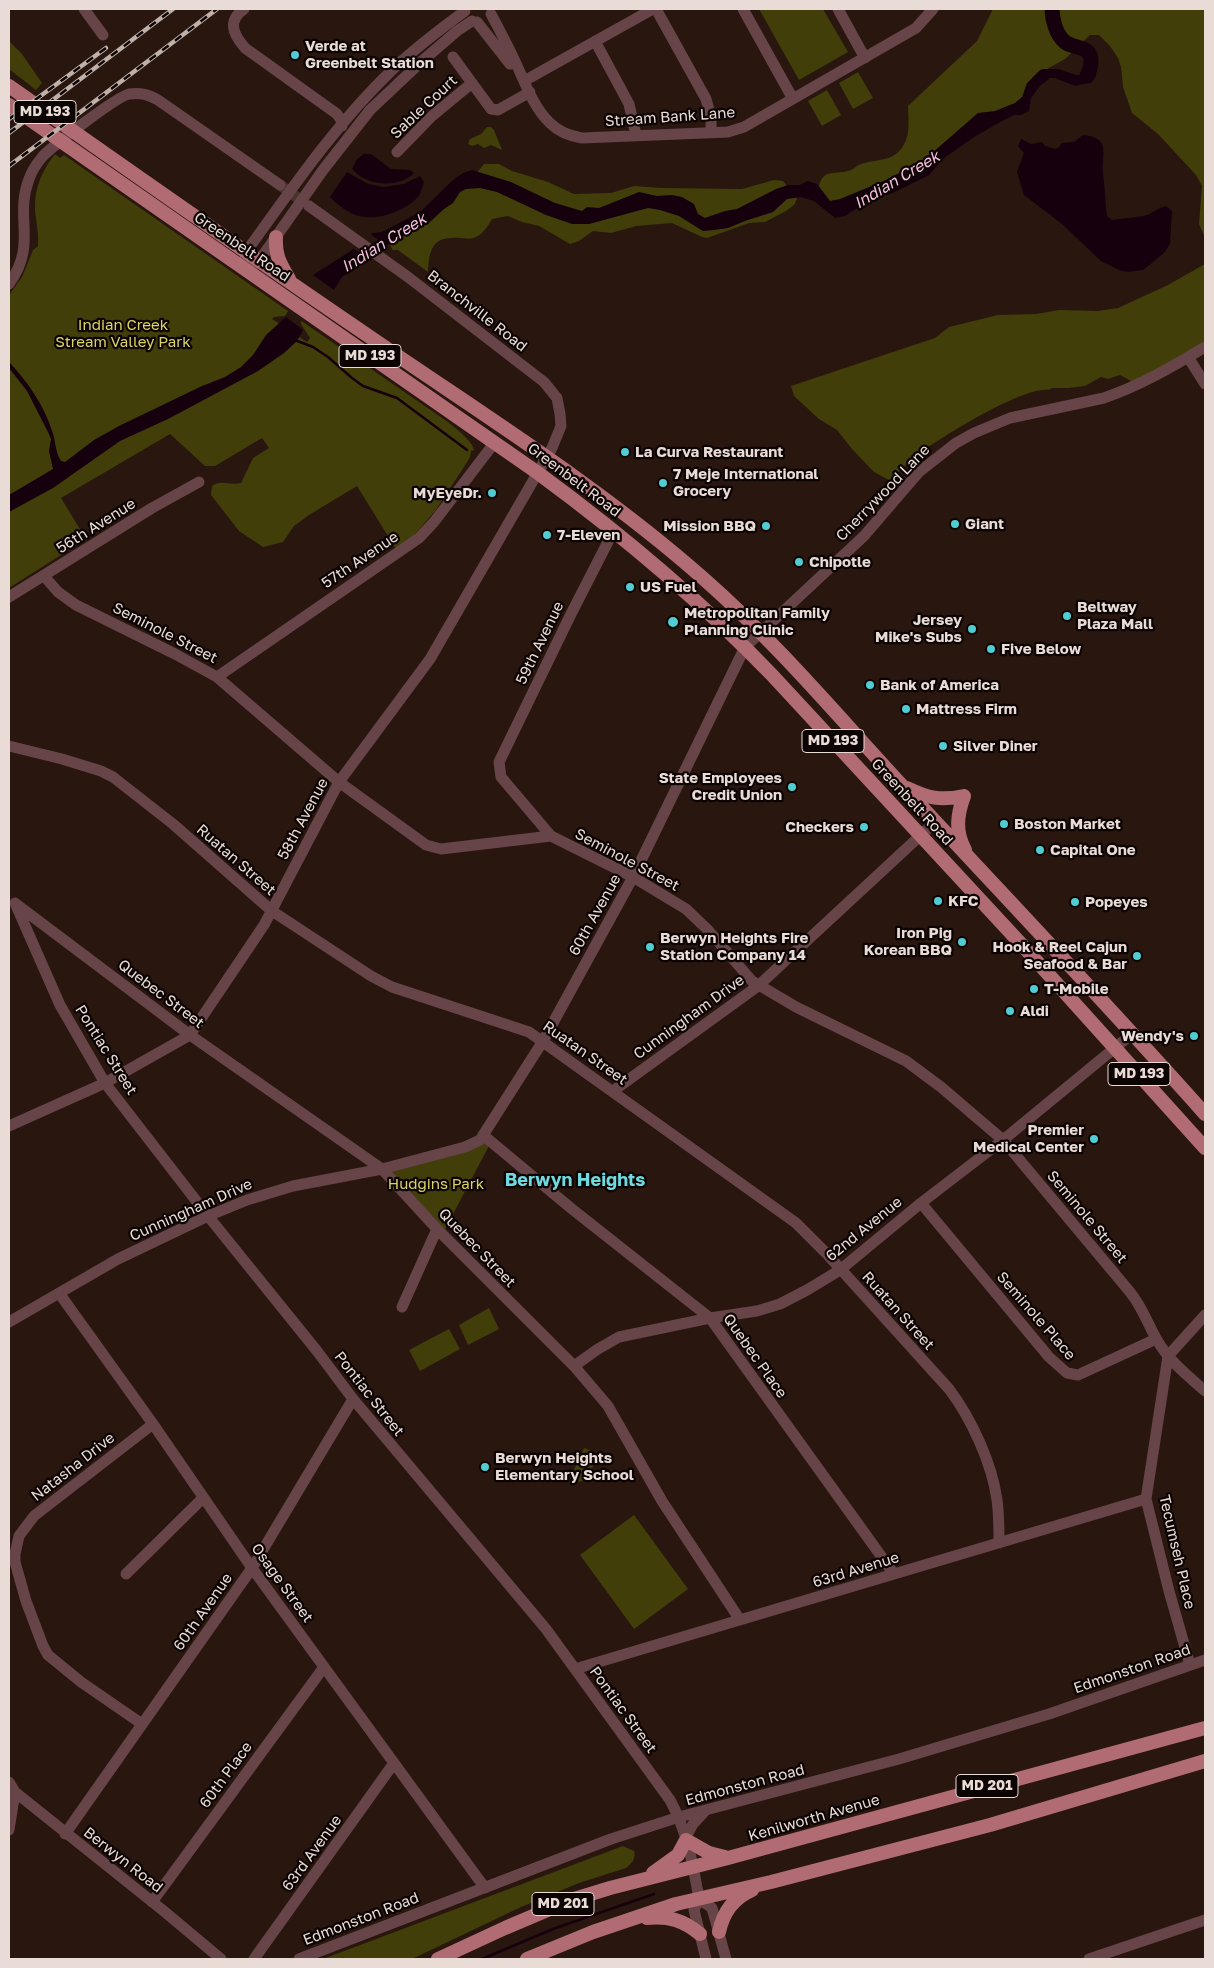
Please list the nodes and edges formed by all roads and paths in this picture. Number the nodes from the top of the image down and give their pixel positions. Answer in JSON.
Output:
{"nodes":[{"id":1,"x":84,"y":9,"type":"edge"},
{"id":2,"x":244,"y":9,"type":"edge"},
{"id":3,"x":654,"y":9,"type":"edge"},
{"id":4,"x":743,"y":9,"type":"edge"},
{"id":5,"x":838,"y":9,"type":"edge"},
{"id":6,"x":932,"y":9,"type":"edge"},
{"id":7,"x":465,"y":10,"type":"edge"},
{"id":8,"x":492,"y":11,"type":"edge"},
{"id":9,"x":475,"y":21,"type":"junction"},
{"id":10,"x":102,"y":35,"type":"dead end"},
{"id":11,"x":595,"y":41,"type":"junction"},
{"id":12,"x":453,"y":57,"type":"dead end"},
{"id":13,"x":865,"y":58,"type":"junction"},
{"id":14,"x":523,"y":80,"type":"junction"},
{"id":15,"x":472,"y":83,"type":"junction"},
{"id":16,"x":9,"y":86,"type":"edge"},
{"id":17,"x":530,"y":92,"type":"junction"},
{"id":18,"x":793,"y":99,"type":"junction"},
{"id":19,"x":9,"y":105,"type":"edge"},
{"id":20,"x":342,"y":126,"type":"junction"},
{"id":21,"x":711,"y":132,"type":"junction"},
{"id":22,"x":636,"y":135,"type":"junction"},
{"id":23,"x":397,"y":152,"type":"dead end"},
{"id":24,"x":280,"y":185,"type":"tunnel mouth"},
{"id":25,"x":309,"y":206,"type":"tunnel mouth"},
{"id":26,"x":276,"y":237,"type":"junction"},
{"id":27,"x":246,"y":252,"type":"junction"},
{"id":28,"x":259,"y":261,"type":"junction"},
{"id":29,"x":245,"y":269,"type":"junction"},
{"id":30,"x":9,"y":284,"type":"edge"},
{"id":31,"x":292,"y":284,"type":"junction"},
{"id":32,"x":1205,"y":346,"type":"edge"},
{"id":33,"x":1188,"y":356,"type":"junction"},
{"id":34,"x":1205,"y":384,"type":"edge"},
{"id":35,"x":495,"y":442,"type":"junction"},
{"id":36,"x":547,"y":456,"type":"junction"},
{"id":37,"x":538,"y":473,"type":"junction"},
{"id":38,"x":199,"y":482,"type":"dead end"},
{"id":39,"x":614,"y":530,"type":"junction"},
{"id":40,"x":44,"y":576,"type":"junction"},
{"id":41,"x":9,"y":597,"type":"edge"},
{"id":42,"x":761,"y":632,"type":"junction"},
{"id":43,"x":745,"y":647,"type":"junction"},
{"id":44,"x":217,"y":677,"type":"junction"},
{"id":45,"x":9,"y":746,"type":"edge"},
{"id":46,"x":339,"y":782,"type":"junction"},
{"id":47,"x":902,"y":786,"type":"junction"},
{"id":48,"x":935,"y":822,"type":"junction"},
{"id":49,"x":921,"y":835,"type":"junction"},
{"id":50,"x":551,"y":836,"type":"junction"},
{"id":51,"x":968,"y":856,"type":"junction"},
{"id":52,"x":633,"y":877,"type":"junction"},
{"id":53,"x":12,"y":904,"type":"edge"},
{"id":54,"x":272,"y":911,"type":"junction"},
{"id":55,"x":758,"y":986,"type":"junction"},
{"id":56,"x":1133,"y":1034,"type":"junction"},
{"id":57,"x":190,"y":1035,"type":"junction"},
{"id":58,"x":543,"y":1041,"type":"junction"},
{"id":59,"x":1117,"y":1048,"type":"junction"},
{"id":60,"x":105,"y":1083,"type":"junction"},
{"id":61,"x":613,"y":1091,"type":"junction"},
{"id":62,"x":1205,"y":1114,"type":"edge"},
{"id":63,"x":9,"y":1126,"type":"edge"},
{"id":64,"x":483,"y":1135,"type":"junction"},
{"id":65,"x":1003,"y":1140,"type":"junction"},
{"id":66,"x":1205,"y":1148,"type":"edge"},
{"id":67,"x":382,"y":1169,"type":"junction"},
{"id":68,"x":921,"y":1203,"type":"junction"},
{"id":69,"x":208,"y":1216,"type":"junction"},
{"id":70,"x":436,"y":1229,"type":"junction"},
{"id":71,"x":840,"y":1270,"type":"junction"},
{"id":72,"x":59,"y":1293,"type":"junction"},
{"id":73,"x":402,"y":1307,"type":"dead end"},
{"id":74,"x":1205,"y":1314,"type":"edge"},
{"id":75,"x":710,"y":1318,"type":"junction"},
{"id":76,"x":9,"y":1322,"type":"edge"},
{"id":77,"x":1156,"y":1338,"type":"junction"},
{"id":78,"x":1168,"y":1356,"type":"junction"},
{"id":79,"x":574,"y":1366,"type":"junction"},
{"id":80,"x":1205,"y":1391,"type":"edge"},
{"id":81,"x":353,"y":1399,"type":"junction"},
{"id":82,"x":153,"y":1424,"type":"junction"},
{"id":83,"x":203,"y":1498,"type":"junction"},
{"id":84,"x":1146,"y":1499,"type":"junction"},
{"id":85,"x":999,"y":1543,"type":"junction"},
{"id":86,"x":252,"y":1568,"type":"junction"},
{"id":87,"x":126,"y":1574,"type":"dead end"},
{"id":88,"x":894,"y":1574,"type":"junction"},
{"id":89,"x":740,"y":1620,"type":"junction"},
{"id":90,"x":1205,"y":1660,"type":"edge"},
{"id":91,"x":1190,"y":1665,"type":"junction"},
{"id":92,"x":324,"y":1667,"type":"junction"},
{"id":93,"x":574,"y":1669,"type":"junction"},
{"id":94,"x":142,"y":1724,"type":"junction"},
{"id":95,"x":1205,"y":1728,"type":"edge"},
{"id":96,"x":1205,"y":1762,"type":"edge"},
{"id":97,"x":394,"y":1763,"type":"junction"},
{"id":98,"x":9,"y":1782,"type":"edge"},
{"id":99,"x":15,"y":1792,"type":"junction"},
{"id":100,"x":705,"y":1811,"type":"junction"},
{"id":101,"x":680,"y":1818,"type":"junction"},
{"id":102,"x":9,"y":1830,"type":"edge"},
{"id":103,"x":65,"y":1834,"type":"junction"},
{"id":104,"x":686,"y":1838,"type":"junction"},
{"id":105,"x":728,"y":1858,"type":"junction"},
{"id":106,"x":694,"y":1866,"type":"junction"},
{"id":107,"x":646,"y":1878,"type":"junction"},
{"id":108,"x":771,"y":1882,"type":"junction"},
{"id":109,"x":485,"y":1888,"type":"junction"},
{"id":110,"x":699,"y":1899,"type":"junction"},
{"id":111,"x":152,"y":1902,"type":"junction"},
{"id":112,"x":632,"y":1920,"type":"junction"},
{"id":113,"x":1205,"y":1920,"type":"edge"},
{"id":114,"x":719,"y":1932,"type":"junction"},
{"id":115,"x":700,"y":1934,"type":"junction"},
{"id":116,"x":221,"y":1959,"type":"edge"},
{"id":117,"x":254,"y":1959,"type":"edge"},
{"id":118,"x":299,"y":1959,"type":"edge"},
{"id":119,"x":438,"y":1959,"type":"edge"},
{"id":120,"x":527,"y":1959,"type":"edge"},
{"id":121,"x":706,"y":1959,"type":"edge"},
{"id":122,"x":726,"y":1959,"type":"edge"},
{"id":123,"x":1089,"y":1959,"type":"edge"}],
"edges":[{"from":1,"to":10,"type":"street"},
{"from":2,"to":20,"type":"street"},
{"from":3,"to":11,"type":"street"},
{"from":3,"to":21,"type":"street"},
{"from":4,"to":18,"type":"street"},
{"from":5,"to":13,"type":"street"},
{"from":6,"to":13,"type":"street","name":"Stream Bank Lane"},
{"from":7,"to":9,"type":"street","name":"Stream Bank Lane"},
{"from":7,"to":20,"type":"street"},
{"from":8,"to":9,"type":"street"},
{"from":8,"to":14,"type":"street","name":"Stream Bank Lane"},
{"from":9,"to":14,"type":"street","name":"Stream Bank Lane"},
{"from":9,"to":26,"type":"street"},
{"from":11,"to":14,"type":"street"},
{"from":11,"to":22,"type":"street"},
{"from":12,"to":15,"type":"street","name":"Sable Court"},
{"from":13,"to":18,"type":"street","name":"Stream Bank Lane"},
{"from":14,"to":17,"type":"street","name":"Stream Bank Lane"},
{"from":15,"to":17,"type":"street","name":"Sable Court"},
{"from":15,"to":23,"type":"street","name":"Sable Court"},
{"from":16,"to":27,"type":"main road","name":"Greenbelt Road","number":"MD 193"},
{"from":17,"to":22,"type":"street","name":"Stream Bank Lane"},
{"from":18,"to":21,"type":"street","name":"Stream Bank Lane"},
{"from":19,"to":29,"type":"main road","name":"Greenbelt Road","number":"MD 193"},
{"from":20,"to":27,"type":"street"},
{"from":21,"to":22,"type":"street","name":"Stream Bank Lane"},
{"from":24,"to":30,"type":"street"},
{"from":25,"to":36,"type":"street","name":"Branchville Road"},
{"from":26,"to":28,"type":"street"},
{"from":26,"to":31,"type":"main road"},
{"from":27,"to":28,"type":"main road","name":"Greenbelt Road","number":"MD 193"},
{"from":27,"to":29,"type":"street"},
{"from":28,"to":29,"type":"street"},
{"from":28,"to":31,"type":"main road","name":"Greenbelt Road","number":"MD 193"},
{"from":29,"to":35,"type":"main road","name":"Greenbelt Road","number":"MD 193"},
{"from":31,"to":36,"type":"main road","name":"Greenbelt Road","number":"MD 193"},
{"from":32,"to":33,"type":"street","name":"Cherrywood Lane"},
{"from":33,"to":34,"type":"street"},
{"from":33,"to":42,"type":"street","name":"Cherrywood Lane"},
{"from":35,"to":37,"type":"main road","name":"Greenbelt Road","number":"MD 193"},
{"from":35,"to":44,"type":"street","name":"57th Avenue"},
{"from":36,"to":37,"type":"street","name":"Branchville Road"},
{"from":36,"to":42,"type":"main road","name":"Greenbelt Road","number":"MD 193"},
{"from":37,"to":39,"type":"main road","name":"Greenbelt Road","number":"MD 193"},
{"from":37,"to":46,"type":"street","name":"58th Avenue"},
{"from":38,"to":40,"type":"street","name":"56th Avenue"},
{"from":39,"to":43,"type":"main road","name":"Greenbelt Road","number":"MD 193"},
{"from":39,"to":50,"type":"street","name":"59th Avenue"},
{"from":40,"to":41,"type":"street","name":"56th Avenue"},
{"from":40,"to":44,"type":"street","name":"Seminole Street"},
{"from":42,"to":43,"type":"street","name":"Cherrywood Lane"},
{"from":42,"to":47,"type":"main road","name":"Greenbelt Road","number":"MD 193"},
{"from":43,"to":49,"type":"main road","name":"Greenbelt Road","number":"MD 193"},
{"from":43,"to":52,"type":"street","name":"60th Avenue"},
{"from":44,"to":46,"type":"street","name":"Seminole Street"},
{"from":45,"to":54,"type":"street","name":"Ruatan Street"},
{"from":46,"to":50,"type":"street","name":"Seminole Street"},
{"from":46,"to":54,"type":"street","name":"58th Avenue"},
{"from":47,"to":48,"type":"main road","name":"Greenbelt Road","number":"MD 193"},
{"from":47,"to":51,"type":"main road"},
{"from":48,"to":49,"type":"street","name":"Cunningham Drive"},
{"from":48,"to":51,"type":"main road","name":"Greenbelt Road","number":"MD 193"},
{"from":49,"to":55,"type":"street","name":"Cunningham Drive"},
{"from":49,"to":59,"type":"main road","name":"Greenbelt Road","number":"MD 193"},
{"from":50,"to":52,"type":"street","name":"Seminole Street"},
{"from":51,"to":56,"type":"main road","name":"Greenbelt Road","number":"MD 193"},
{"from":52,"to":55,"type":"street","name":"Seminole Street"},
{"from":52,"to":58,"type":"street","name":"60th Avenue"},
{"from":53,"to":57,"type":"street","name":"Quebec Street"},
{"from":53,"to":60,"type":"street","name":"Pontiac Street"},
{"from":54,"to":57,"type":"street","name":"58th Avenue"},
{"from":54,"to":58,"type":"street","name":"Ruatan Street"},
{"from":55,"to":61,"type":"street","name":"Cunningham Drive"},
{"from":55,"to":65,"type":"street","name":"Seminole Street"},
{"from":56,"to":59,"type":"street","name":"62nd Avenue"},
{"from":56,"to":62,"type":"main road","name":"Greenbelt Road","number":"MD 193"},
{"from":57,"to":60,"type":"street","name":"58th Avenue"},
{"from":57,"to":67,"type":"street","name":"Quebec Street"},
{"from":58,"to":61,"type":"street","name":"Ruatan Street"},
{"from":58,"to":64,"type":"street","name":"60th Avenue"},
{"from":59,"to":65,"type":"street","name":"62nd Avenue"},
{"from":59,"to":66,"type":"main road","name":"Greenbelt Road","number":"MD 193"},
{"from":60,"to":63,"type":"street","name":"58th Avenue"},
{"from":60,"to":69,"type":"street","name":"Pontiac Street"},
{"from":61,"to":71,"type":"street","name":"Ruatan Street"},
{"from":64,"to":67,"type":"street","name":"Cunningham Drive"},
{"from":64,"to":75,"type":"street","name":"Quebec Place"},
{"from":65,"to":68,"type":"street","name":"62nd Avenue"},
{"from":65,"to":77,"type":"street","name":"Seminole Street"},
{"from":67,"to":69,"type":"street","name":"Cunningham Drive"},
{"from":67,"to":70,"type":"street","name":"Quebec Street"},
{"from":68,"to":71,"type":"street","name":"62nd Avenue"},
{"from":68,"to":77,"type":"street","name":"Seminole Place"},
{"from":69,"to":72,"type":"street","name":"Cunningham Drive"},
{"from":69,"to":81,"type":"street","name":"Pontiac Street"},
{"from":70,"to":73,"type":"street"},
{"from":70,"to":79,"type":"street","name":"Quebec Street"},
{"from":71,"to":75,"type":"street","name":"62nd Avenue"},
{"from":71,"to":85,"type":"street","name":"Ruatan Street"},
{"from":72,"to":76,"type":"street","name":"Cunningham Drive"},
{"from":72,"to":82,"type":"street","name":"Osage Street"},
{"from":74,"to":78,"type":"street"},
{"from":75,"to":79,"type":"street","name":"62nd Avenue"},
{"from":75,"to":88,"type":"street","name":"Quebec Place"},
{"from":77,"to":78,"type":"street","name":"Seminole Street"},
{"from":78,"to":80,"type":"street","name":"Seminole Street"},
{"from":78,"to":84,"type":"street","name":"Tecumseh Place"},
{"from":79,"to":89,"type":"street","name":"Quebec Street"},
{"from":81,"to":86,"type":"street","name":"60th Avenue"},
{"from":81,"to":93,"type":"street","name":"Pontiac Street"},
{"from":82,"to":83,"type":"street","name":"Osage Street"},
{"from":82,"to":94,"type":"street","name":"Natasha Drive"},
{"from":83,"to":86,"type":"street","name":"Osage Street"},
{"from":83,"to":87,"type":"street"},
{"from":84,"to":85,"type":"street","name":"63rd Avenue"},
{"from":84,"to":91,"type":"street","name":"Tecumseh Place"},
{"from":85,"to":88,"type":"street","name":"63rd Avenue"},
{"from":86,"to":92,"type":"street","name":"Osage Street"},
{"from":86,"to":94,"type":"street","name":"60th Avenue"},
{"from":88,"to":89,"type":"street","name":"63rd Avenue"},
{"from":89,"to":93,"type":"street","name":"63rd Avenue"},
{"from":90,"to":91,"type":"street","name":"Edmonston Road"},
{"from":91,"to":100,"type":"street","name":"Edmonston Road"},
{"from":92,"to":97,"type":"street","name":"Osage Street"},
{"from":92,"to":111,"type":"street","name":"60th Place"},
{"from":93,"to":101,"type":"street","name":"Pontiac Street"},
{"from":94,"to":103,"type":"street","name":"60th Avenue"},
{"from":95,"to":105,"type":"main road","name":"Kenilworth Avenue","number":"MD 201"},
{"from":96,"to":108,"type":"main road","number":"MD 201"},
{"from":97,"to":109,"type":"street","name":"Osage Street"},
{"from":97,"to":117,"type":"street","name":"63rd Avenue"},
{"from":98,"to":99,"type":"street","name":"Berwyn Road"},
{"from":99,"to":102,"type":"street"},
{"from":99,"to":103,"type":"street","name":"Berwyn Road"},
{"from":100,"to":101,"type":"street","name":"Edmonston Road"},
{"from":100,"to":104,"type":"street"},
{"from":101,"to":104,"type":"street","name":"Pontiac Street"},
{"from":101,"to":109,"type":"street","name":"Edmonston Road"},
{"from":103,"to":111,"type":"street","name":"Berwyn Road"},
{"from":104,"to":105,"type":"main road"},
{"from":104,"to":106,"type":"street","name":"Pontiac Street"},
{"from":104,"to":107,"type":"main road"},
{"from":105,"to":106,"type":"main road","name":"Kenilworth Avenue","number":"MD 201"},
{"from":106,"to":107,"type":"main road","name":"Kenilworth Avenue","number":"MD 201"},
{"from":106,"to":110,"type":"street","name":"Pontiac Street"},
{"from":107,"to":119,"type":"main road","name":"Kenilworth Avenue","number":"MD 201"},
{"from":108,"to":110,"type":"main road","number":"MD 201"},
{"from":108,"to":114,"type":"main road"},
{"from":109,"to":118,"type":"street","name":"Edmonston Road"},
{"from":110,"to":112,"type":"main road","number":"MD 201"},
{"from":110,"to":114,"type":"street"},
{"from":110,"to":115,"type":"street","name":"Pontiac Street"},
{"from":111,"to":116,"type":"street","name":"Berwyn Road"},
{"from":112,"to":115,"type":"main road"},
{"from":112,"to":120,"type":"main road","number":"MD 201"},
{"from":113,"to":123,"type":"street"},
{"from":114,"to":122,"type":"street"},
{"from":115,"to":121,"type":"street","name":"Pontiac Street"}]}
